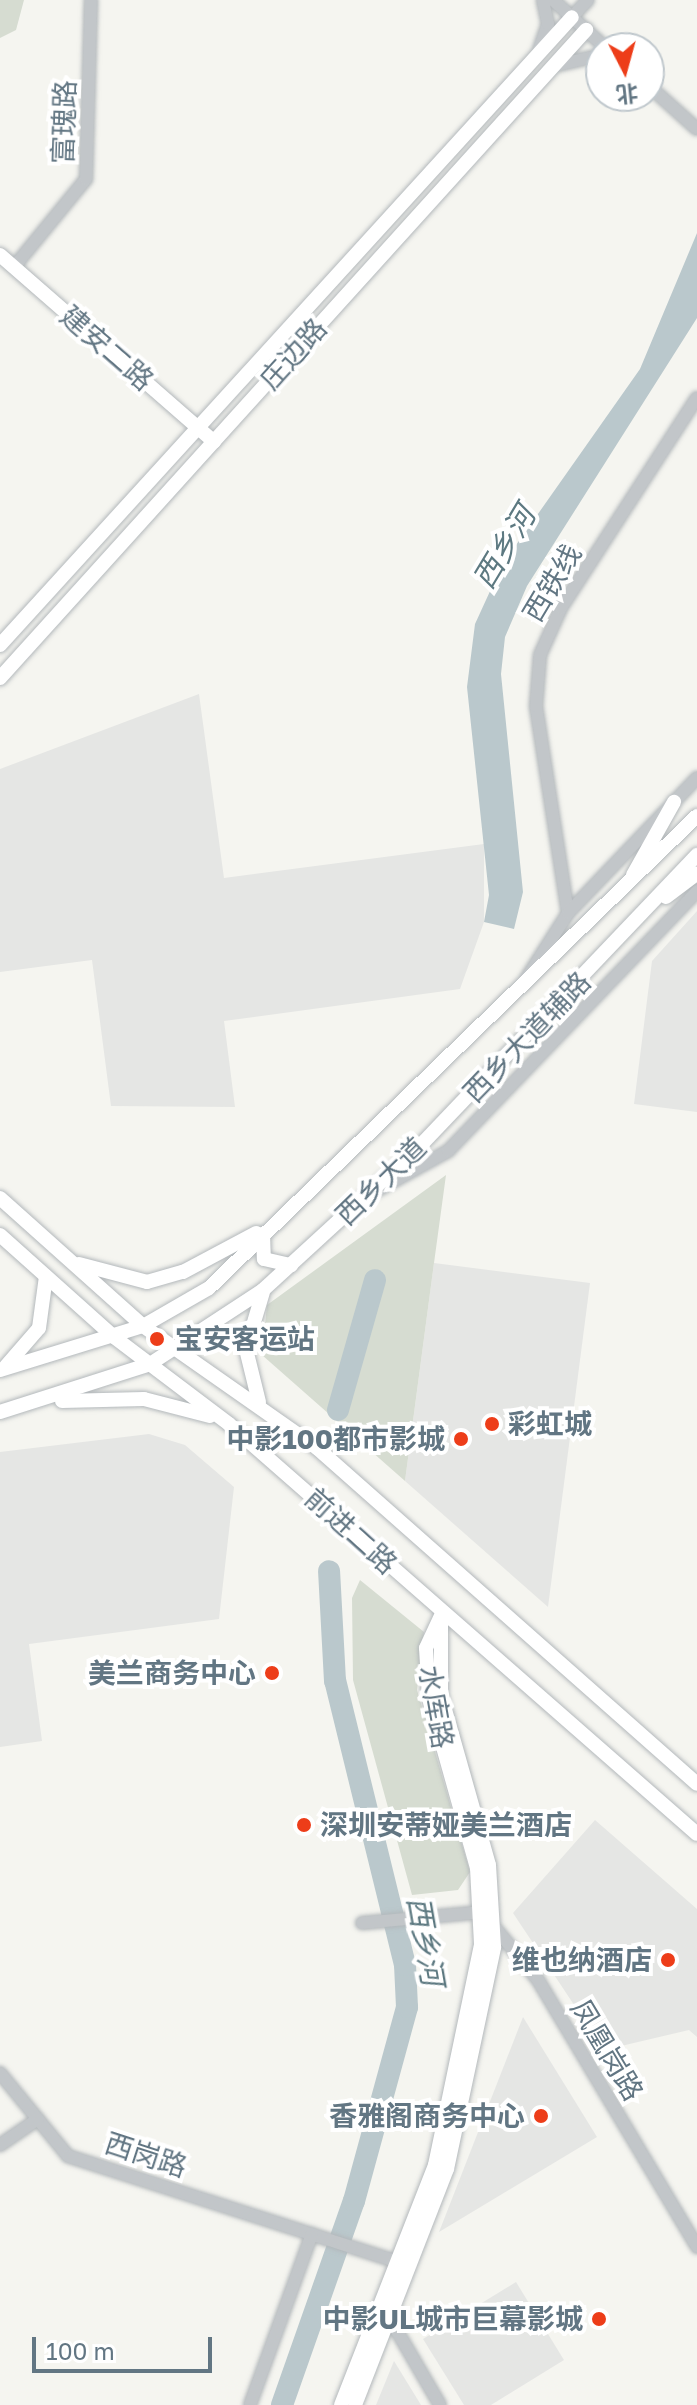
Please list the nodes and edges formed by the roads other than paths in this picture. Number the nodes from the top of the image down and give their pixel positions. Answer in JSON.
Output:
{"nodes":[{"id":1,"x":91,"y":0,"type":"edge"},
{"id":2,"x":543,"y":0,"type":"edge"},
{"id":3,"x":553,"y":0,"type":"edge"},
{"id":4,"x":588,"y":0,"type":"edge"},
{"id":5,"x":572,"y":17,"type":"junction"},
{"id":6,"x":586,"y":30,"type":"joint"},
{"id":7,"x":585,"y":54,"type":"edge"},
{"id":8,"x":536,"y":57,"type":"junction"},
{"id":9,"x":549,"y":71,"type":"junction"},
{"id":10,"x":665,"y":100,"type":"edge"},
{"id":11,"x":697,"y":129,"type":"edge"},
{"id":12,"x":0,"y":255,"type":"edge"},
{"id":13,"x":14,"y":267,"type":"junction"},
{"id":14,"x":697,"y":398,"type":"edge"},
{"id":15,"x":197,"y":427,"type":"junction"},
{"id":16,"x":214,"y":442,"type":"junction"},
{"id":17,"x":0,"y":645,"type":"edge"},
{"id":18,"x":0,"y":678,"type":"edge"},
{"id":19,"x":697,"y":778,"type":"edge"},
{"id":20,"x":674,"y":802,"type":"junction"},
{"id":21,"x":697,"y":816,"type":"edge"},
{"id":22,"x":697,"y":855,"type":"edge"},
{"id":23,"x":697,"y":874,"type":"edge"},
{"id":24,"x":697,"y":891,"type":"edge"},
{"id":25,"x":622,"y":895,"type":"junction"},
{"id":26,"x":568,"y":913,"type":"junction"},
{"id":27,"x":639,"y":916,"type":"junction"},
{"id":28,"x":523,"y":985,"type":"junction"},
{"id":29,"x":372,"y":1193,"type":"junction"},
{"id":30,"x":0,"y":1198,"type":"edge"},
{"id":31,"x":267,"y":1227,"type":"junction"},
{"id":32,"x":0,"y":1235,"type":"edge"},
{"id":33,"x":63,"y":1256,"type":"junction"},
{"id":34,"x":291,"y":1265,"type":"junction"},
{"id":35,"x":46,"y":1276,"type":"junction"},
{"id":36,"x":263,"y":1290,"type":"junction"},
{"id":37,"x":143,"y":1326,"type":"junction"},
{"id":38,"x":114,"y":1337,"type":"junction"},
{"id":39,"x":177,"y":1350,"type":"junction"},
{"id":40,"x":150,"y":1364,"type":"junction"},
{"id":41,"x":0,"y":1370,"type":"edge"},
{"id":42,"x":36,"y":1402,"type":"junction"},
{"id":43,"x":260,"y":1402,"type":"junction"},
{"id":44,"x":0,"y":1412,"type":"edge"},
{"id":45,"x":229,"y":1424,"type":"junction"},
{"id":46,"x":442,"y":1614,"type":"junction"},
{"id":47,"x":697,"y":1784,"type":"edge"},
{"id":48,"x":697,"y":1834,"type":"edge"},
{"id":49,"x":482,"y":1912,"type":"junction"},
{"id":50,"x":362,"y":1923,"type":"dead end"},
{"id":51,"x":495,"y":1926,"type":"junction"},
{"id":52,"x":0,"y":2073,"type":"edge"},
{"id":53,"x":38,"y":2119,"type":"junction"},
{"id":54,"x":0,"y":2145,"type":"edge"},
{"id":55,"x":312,"y":2234,"type":"junction"},
{"id":56,"x":697,"y":2247,"type":"edge"},
{"id":57,"x":404,"y":2264,"type":"junction"},
{"id":58,"x":390,"y":2319,"type":"junction"},
{"id":59,"x":250,"y":2405,"type":"edge"},
{"id":60,"x":341,"y":2405,"type":"edge"},
{"id":61,"x":355,"y":2405,"type":"edge"},
{"id":62,"x":440,"y":2405,"type":"edge"}],
"edges":[{"from":1,"to":13,"type":"street","name":"富瑰路"},
{"from":2,"to":8,"type":"street"},
{"from":3,"to":5,"type":"street"},
{"from":4,"to":5,"type":"street","name":"庄边路"},
{"from":5,"to":6,"type":"street"},
{"from":5,"to":8,"type":"main road","name":"庄边路"},
{"from":6,"to":9,"type":"main road","name":"庄边路"},
{"from":7,"to":9,"type":"street"},
{"from":8,"to":15,"type":"main road","name":"庄边路"},
{"from":9,"to":16,"type":"main road","name":"庄边路"},
{"from":10,"to":11,"type":"street"},
{"from":12,"to":13,"type":"main road","name":"建安二路"},
{"from":13,"to":15,"type":"main road","name":"建安二路"},
{"from":14,"to":26,"type":"street","name":"西铁线"},
{"from":15,"to":16,"type":"main road","name":"建安二路"},
{"from":15,"to":17,"type":"main road","name":"庄边路"},
{"from":16,"to":18,"type":"main road","name":"庄边路"},
{"from":19,"to":20,"type":"street","name":"西乡大道辅路"},
{"from":20,"to":25,"type":"main road"},
{"from":20,"to":26,"type":"street","name":"西乡大道辅路"},
{"from":21,"to":25,"type":"main road","name":"西乡大道"},
{"from":22,"to":27,"type":"main road","name":"西乡大道"},
{"from":23,"to":27,"type":"main road"},
{"from":24,"to":29,"type":"street","name":"西乡大道辅路"},
{"from":25,"to":28,"type":"main road","name":"西乡大道"},
{"from":26,"to":28,"type":"street","name":"西乡大道辅路"},
{"from":27,"to":29,"type":"main road","name":"西乡大道"},
{"from":28,"to":31,"type":"main road","name":"西乡大道"},
{"from":29,"to":34,"type":"main road","name":"西乡大道"},
{"from":30,"to":33,"type":"main road","name":"前进二路"},
{"from":31,"to":33,"type":"main road"},
{"from":31,"to":34,"type":"main road"},
{"from":31,"to":37,"type":"main road","name":"西乡大道"},
{"from":32,"to":35,"type":"main road","name":"前进二路"},
{"from":33,"to":37,"type":"main road","name":"前进二路"},
{"from":34,"to":36,"type":"main road","name":"西乡大道"},
{"from":35,"to":38,"type":"main road","name":"前进二路"},
{"from":35,"to":41,"type":"main road"},
{"from":36,"to":39,"type":"main road","name":"西乡大道"},
{"from":36,"to":43,"type":"main road"},
{"from":37,"to":38,"type":"main road","name":"西乡大道"},
{"from":37,"to":39,"type":"main road","name":"前进二路"},
{"from":38,"to":40,"type":"main road","name":"前进二路"},
{"from":38,"to":41,"type":"main road","name":"西乡大道"},
{"from":39,"to":40,"type":"main road","name":"西乡大道"},
{"from":39,"to":43,"type":"main road","name":"前进二路"},
{"from":40,"to":42,"type":"main road","name":"西乡大道"},
{"from":40,"to":45,"type":"main road","name":"前进二路"},
{"from":42,"to":44,"type":"main road","name":"西乡大道"},
{"from":42,"to":45,"type":"main road"},
{"from":43,"to":47,"type":"main road","name":"前进二路"},
{"from":45,"to":46,"type":"main road","name":"前进二路"},
{"from":46,"to":48,"type":"main road","name":"前进二路"},
{"from":46,"to":49,"type":"main road","name":"水库路"},
{"from":46,"to":51,"type":"main road","name":"水库路"},
{"from":49,"to":50,"type":"street"},
{"from":49,"to":51,"type":"street","name":"凤凰岗路"},
{"from":49,"to":57,"type":"main road","name":"水库路"},
{"from":51,"to":56,"type":"street","name":"凤凰岗路"},
{"from":51,"to":57,"type":"main road","name":"水库路"},
{"from":52,"to":53,"type":"street","name":"西岗路"},
{"from":53,"to":54,"type":"street"},
{"from":53,"to":55,"type":"street","name":"西岗路"},
{"from":55,"to":57,"type":"street","name":"西岗路"},
{"from":55,"to":59,"type":"street"},
{"from":57,"to":58,"type":"main road","name":"水库路"},
{"from":57,"to":60,"type":"main road","name":"水库路"},
{"from":58,"to":61,"type":"main road","name":"水库路"},
{"from":58,"to":62,"type":"street"}]}
